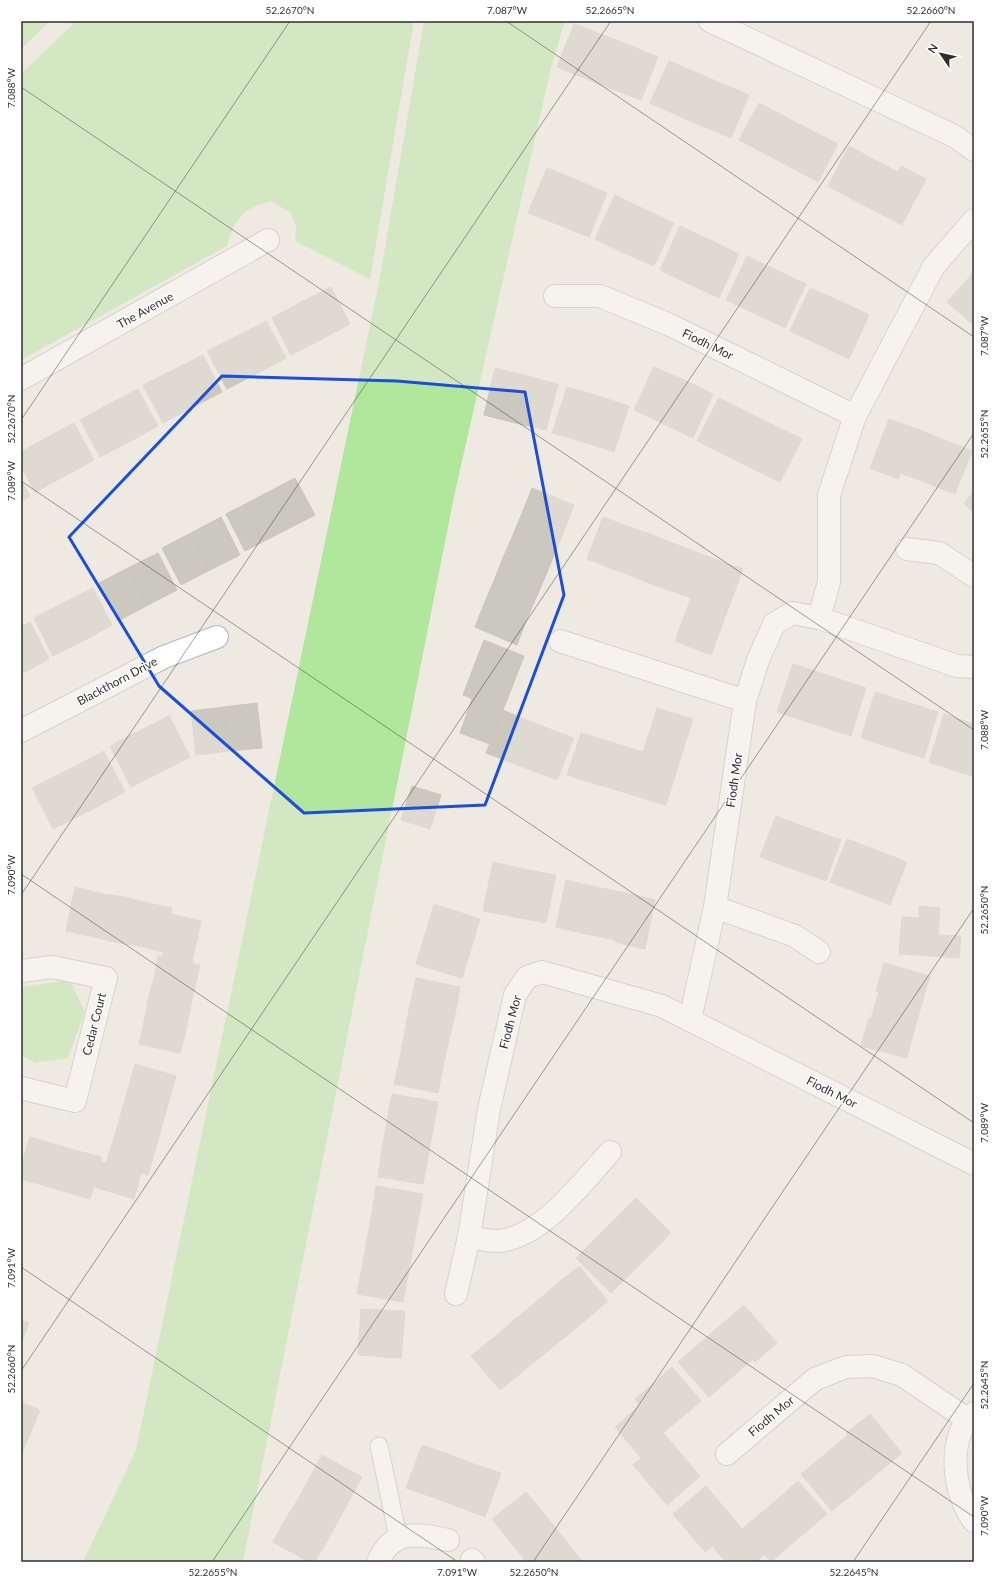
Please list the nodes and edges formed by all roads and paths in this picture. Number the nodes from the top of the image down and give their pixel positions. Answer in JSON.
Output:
{"nodes":[{"id":1,"x":710,"y":21,"type":"edge"},
{"id":2,"x":974,"y":150,"type":"edge"},
{"id":3,"x":974,"y":220,"type":"edge"},
{"id":4,"x":268,"y":240,"type":"dead end"},
{"id":5,"x":555,"y":296,"type":"dead end"},
{"id":6,"x":21,"y":379,"type":"edge"},
{"id":7,"x":855,"y":416,"type":"junction"},
{"id":8,"x":907,"y":549,"type":"dead end"},
{"id":9,"x":974,"y":576,"type":"edge"},
{"id":10,"x":819,"y":618,"type":"junction"},
{"id":11,"x":217,"y":638,"type":"dead end"},
{"id":12,"x":560,"y":641,"type":"dead end"},
{"id":13,"x":968,"y":668,"type":"edge"},
{"id":14,"x":745,"y":701,"type":"junction"},
{"id":15,"x":21,"y":731,"type":"edge"},
{"id":16,"x":715,"y":907,"type":"junction"},
{"id":17,"x":819,"y":952,"type":"dead end"},
{"id":18,"x":21,"y":971,"type":"edge"},
{"id":19,"x":690,"y":1020,"type":"junction"},
{"id":20,"x":21,"y":1088,"type":"edge"},
{"id":21,"x":610,"y":1152,"type":"dead end"},
{"id":22,"x":974,"y":1164,"type":"edge"},
{"id":23,"x":469,"y":1237,"type":"junction"},
{"id":24,"x":456,"y":1294,"type":"dead end"},
{"id":25,"x":970,"y":1416,"type":"edge"},
{"id":26,"x":379,"y":1446,"type":"dead end"},
{"id":27,"x":726,"y":1454,"type":"dead end"},
{"id":28,"x":974,"y":1520,"type":"edge"},
{"id":29,"x":398,"y":1537,"type":"junction"},
{"id":30,"x":448,"y":1540,"type":"dead end"},
{"id":31,"x":378,"y":1562,"type":"edge"}],
"edges":[{"from":1,"to":2,"type":"street"},
{"from":3,"to":7,"type":"street"},
{"from":4,"to":6,"type":"street","name":"The Avenue"},
{"from":5,"to":7,"type":"street","name":"Fiodh Mor"},
{"from":7,"to":10,"type":"street"},
{"from":8,"to":9,"type":"street"},
{"from":10,"to":13,"type":"street","name":"Fiodh Mor"},
{"from":10,"to":14,"type":"street","name":"Fiodh Mor"},
{"from":11,"to":15,"type":"street","name":"Blackthorn Drive"},
{"from":12,"to":14,"type":"street"},
{"from":14,"to":16,"type":"street","name":"Fiodh Mor"},
{"from":16,"to":17,"type":"street"},
{"from":16,"to":19,"type":"street","name":"Fiodh Mor"},
{"from":18,"to":20,"type":"street","name":"Cedar Court"},
{"from":19,"to":22,"type":"street","name":"Fiodh Mor"},
{"from":19,"to":23,"type":"street","name":"Fiodh Mor"},
{"from":21,"to":23,"type":"street"},
{"from":23,"to":24,"type":"street","name":"Fiodh Mor"},
{"from":25,"to":27,"type":"street","name":"Fiodh Mor"},
{"from":25,"to":28,"type":"street","name":"Fiodh Mor"},
{"from":26,"to":29,"type":"lane"},
{"from":29,"to":30,"type":"street"},
{"from":29,"to":31,"type":"street"}]}
